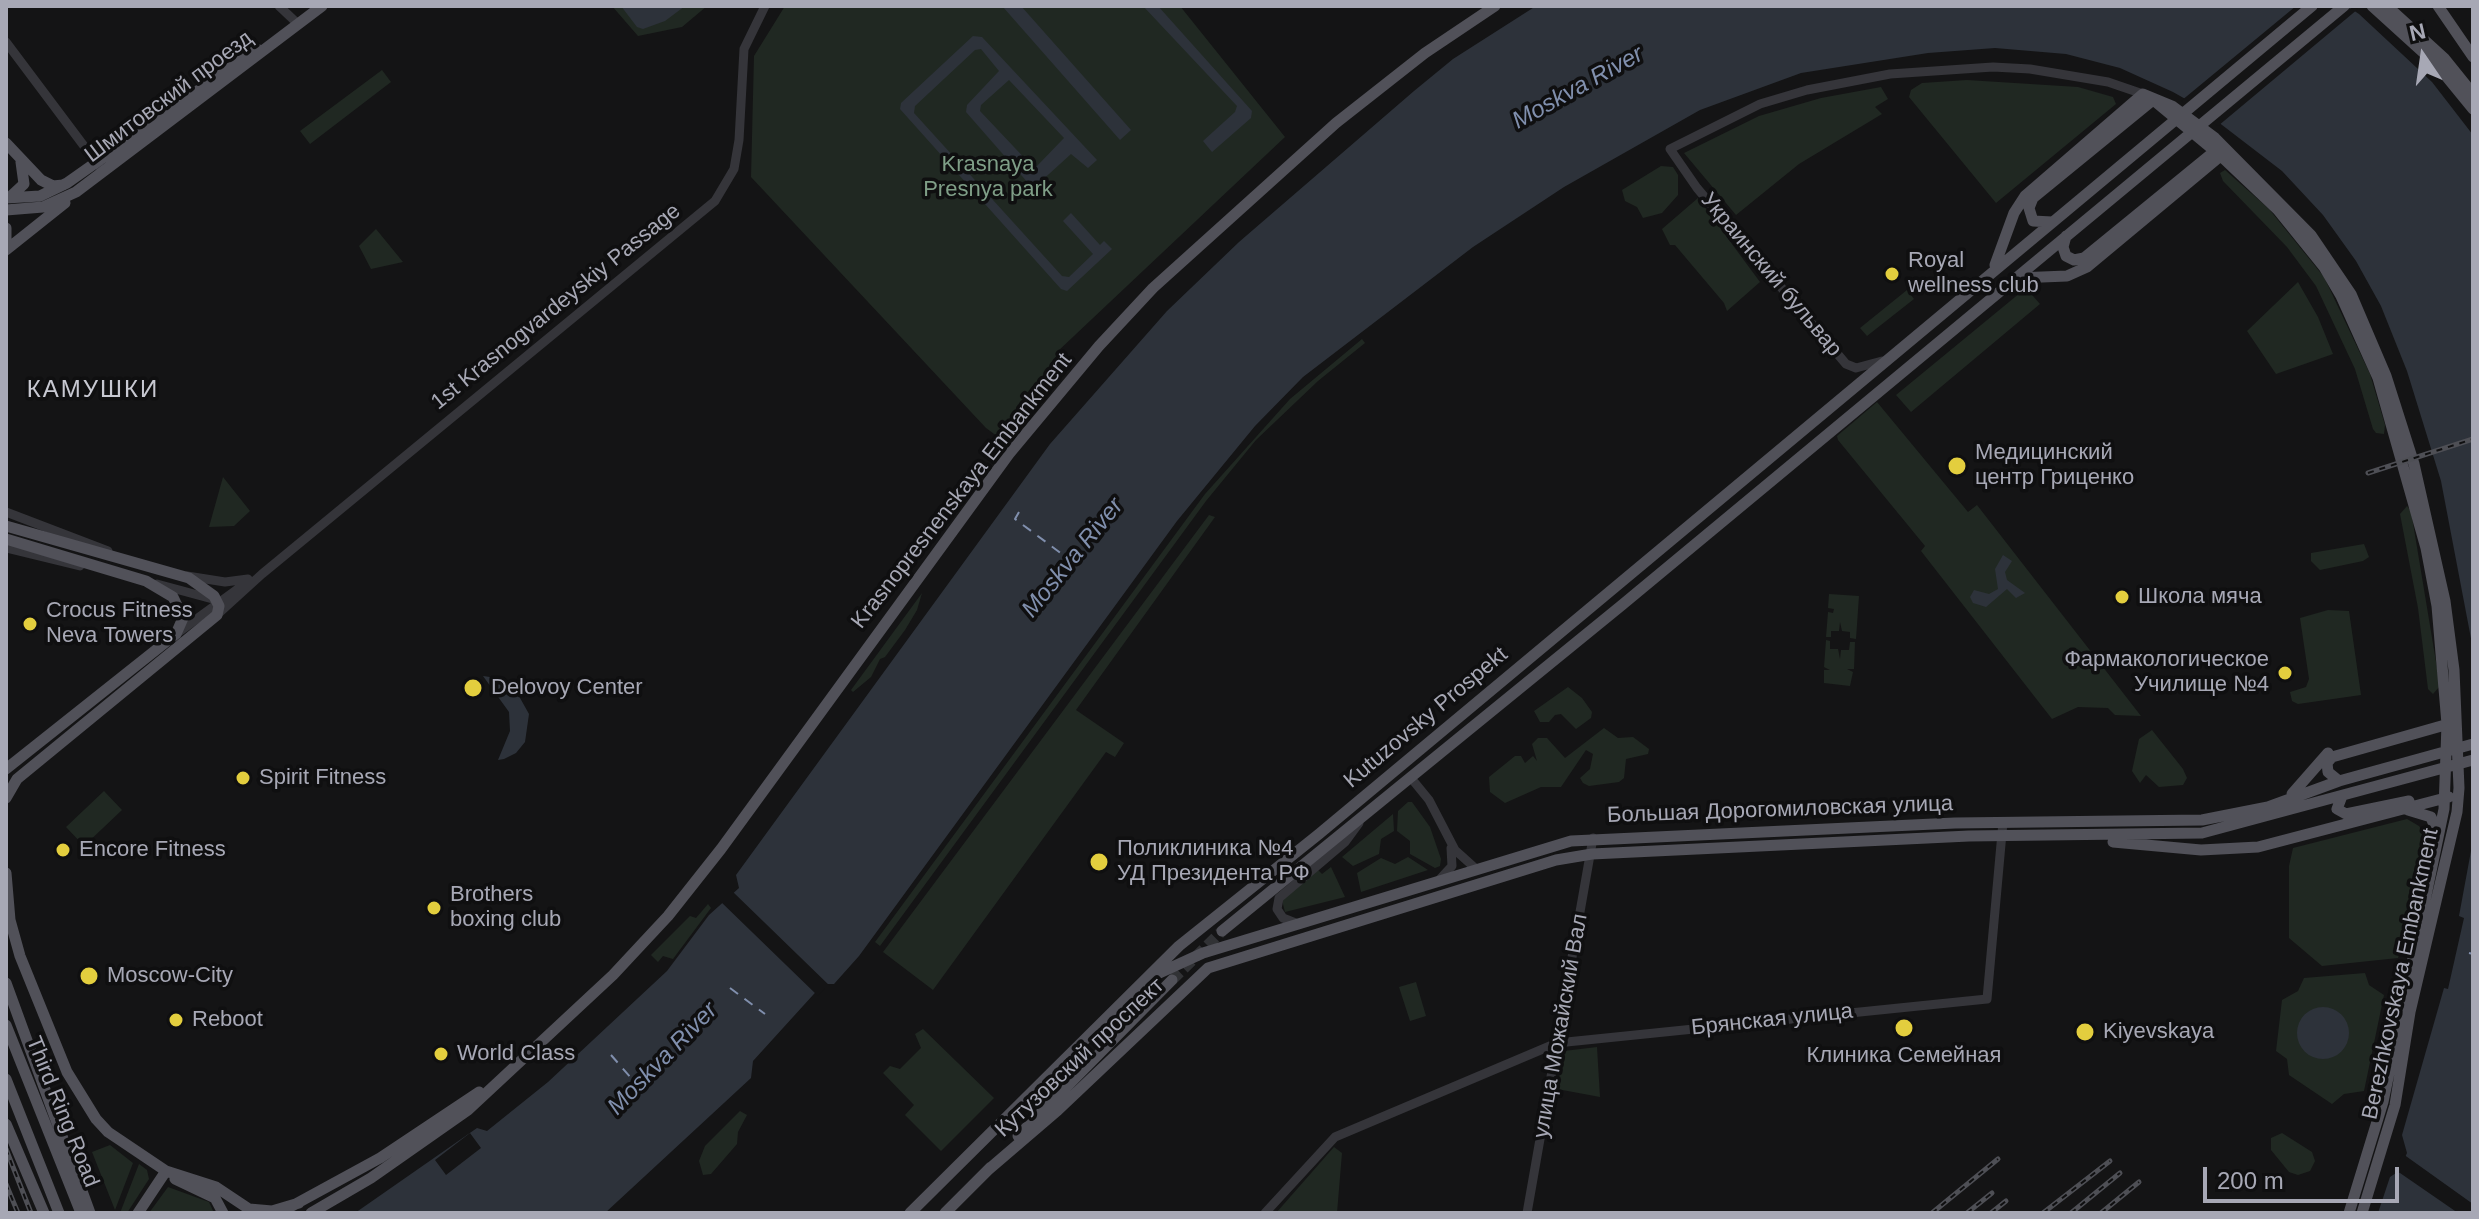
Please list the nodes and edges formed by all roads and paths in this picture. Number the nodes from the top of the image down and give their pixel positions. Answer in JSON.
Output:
{"nodes":[{"id":1,"x":279,"y":6,"type":"edge"},
{"id":2,"x":322,"y":6,"type":"edge"},
{"id":3,"x":765,"y":6,"type":"edge"},
{"id":4,"x":1495,"y":6,"type":"edge"},
{"id":5,"x":1506,"y":6,"type":"edge"},
{"id":6,"x":2312,"y":6,"type":"edge"},
{"id":7,"x":2344,"y":6,"type":"edge"},
{"id":8,"x":2372,"y":6,"type":"edge"},
{"id":9,"x":2387,"y":6,"type":"edge"},
{"id":10,"x":2438,"y":6,"type":"edge"},
{"id":11,"x":2448,"y":6,"type":"edge"},
{"id":12,"x":1470,"y":22,"type":"junction"},
{"id":13,"x":298,"y":24,"type":"junction"},
{"id":14,"x":2458,"y":33,"type":"junction"},
{"id":15,"x":9,"y":46,"type":"edge"},
{"id":16,"x":2473,"y":57,"type":"edge"},
{"id":17,"x":2473,"y":94,"type":"edge"},
{"id":18,"x":2148,"y":97,"type":"junction"},
{"id":19,"x":2473,"y":109,"type":"edge"},
{"id":20,"x":11,"y":150,"type":"edge"},
{"id":21,"x":2221,"y":152,"type":"junction"},
{"id":22,"x":100,"y":168,"type":"junction"},
{"id":23,"x":67,"y":183,"type":"junction"},
{"id":24,"x":6,"y":198,"type":"edge"},
{"id":25,"x":6,"y":210,"type":"edge"},
{"id":26,"x":2053,"y":222,"type":"junction"},
{"id":27,"x":6,"y":228,"type":"edge"},
{"id":28,"x":2066,"y":236,"type":"junction"},
{"id":29,"x":6,"y":239,"type":"edge"},
{"id":30,"x":6,"y":250,"type":"edge"},
{"id":31,"x":1988,"y":275,"type":"junction"},
{"id":32,"x":2013,"y":279,"type":"junction"},
{"id":33,"x":1889,"y":358,"type":"junction"},
{"id":34,"x":6,"y":512,"type":"edge"},
{"id":35,"x":6,"y":526,"type":"edge"},
{"id":36,"x":6,"y":539,"type":"edge"},
{"id":37,"x":48,"y":545,"type":"junction"},
{"id":38,"x":6,"y":548,"type":"edge"},
{"id":39,"x":133,"y":562,"type":"junction"},
{"id":40,"x":262,"y":574,"type":"junction"},
{"id":41,"x":127,"y":575,"type":"junction"},
{"id":42,"x":181,"y":576,"type":"junction"},
{"id":43,"x":146,"y":581,"type":"junction"},
{"id":44,"x":233,"y":600,"type":"junction"},
{"id":45,"x":219,"y":601,"type":"junction"},
{"id":46,"x":217,"y":615,"type":"junction"},
{"id":47,"x":176,"y":634,"type":"junction"},
{"id":48,"x":2452,"y":723,"type":"junction"},
{"id":49,"x":2473,"y":744,"type":"edge"},
{"id":50,"x":2360,"y":747,"type":"junction"},
{"id":51,"x":2473,"y":760,"type":"edge"},
{"id":52,"x":6,"y":769,"type":"edge"},
{"id":53,"x":1411,"y":778,"type":"junction"},
{"id":54,"x":2339,"y":781,"type":"junction"},
{"id":55,"x":2453,"y":793,"type":"junction"},
{"id":56,"x":2342,"y":796,"type":"junction"},
{"id":57,"x":6,"y":798,"type":"edge"},
{"id":58,"x":2268,"y":807,"type":"junction"},
{"id":59,"x":1368,"y":812,"type":"junction"},
{"id":60,"x":2396,"y":812,"type":"junction"},
{"id":61,"x":2003,"y":822,"type":"junction"},
{"id":62,"x":2002,"y":836,"type":"junction"},
{"id":63,"x":2077,"y":837,"type":"junction"},
{"id":64,"x":1593,"y":838,"type":"junction"},
{"id":65,"x":1449,"y":840,"type":"junction"},
{"id":66,"x":2437,"y":844,"type":"junction"},
{"id":67,"x":1592,"y":854,"type":"junction"},
{"id":68,"x":1475,"y":868,"type":"junction"},
{"id":69,"x":6,"y":873,"type":"edge"},
{"id":70,"x":1438,"y":881,"type":"junction"},
{"id":71,"x":8,"y":914,"type":"edge"},
{"id":72,"x":1306,"y":923,"type":"junction"},
{"id":73,"x":1222,"y":931,"type":"tunnel mouth"},
{"id":74,"x":1199,"y":974,"type":"joint"},
{"id":75,"x":1172,"y":980,"type":"tunnel mouth"},
{"id":76,"x":6,"y":983,"type":"edge"},
{"id":77,"x":1129,"y":994,"type":"junction"},
{"id":78,"x":6,"y":1025,"type":"edge"},
{"id":79,"x":1557,"y":1043,"type":"junction"},
{"id":80,"x":516,"y":1067,"type":"junction"},
{"id":81,"x":6,"y":1079,"type":"edge"},
{"id":82,"x":6,"y":1124,"type":"edge"},
{"id":83,"x":988,"y":1170,"type":"junction"},
{"id":84,"x":166,"y":1171,"type":"junction"},
{"id":85,"x":222,"y":1190,"type":"junction"},
{"id":86,"x":299,"y":1203,"type":"junction"},
{"id":87,"x":42,"y":1209,"type":"edge"},
{"id":88,"x":59,"y":1213,"type":"edge"},
{"id":89,"x":81,"y":1213,"type":"edge"},
{"id":90,"x":90,"y":1213,"type":"edge"},
{"id":91,"x":138,"y":1213,"type":"edge"},
{"id":92,"x":223,"y":1213,"type":"edge"},
{"id":93,"x":236,"y":1213,"type":"edge"},
{"id":94,"x":279,"y":1213,"type":"edge"},
{"id":95,"x":311,"y":1213,"type":"edge"},
{"id":96,"x":910,"y":1213,"type":"edge"},
{"id":97,"x":945,"y":1213,"type":"edge"},
{"id":98,"x":1265,"y":1213,"type":"edge"},
{"id":99,"x":1527,"y":1213,"type":"edge"},
{"id":100,"x":2349,"y":1213,"type":"edge"},
{"id":101,"x":2362,"y":1213,"type":"edge"}],
"edges":[{"from":1,"to":13,"type":"street"},
{"from":2,"to":13,"type":"main road","name":"Шмитовский проезд"},
{"from":3,"to":40,"type":"street","name":"1st Krasnogvardeyskiy Passage"},
{"from":4,"to":12,"type":"main road","name":"Krasnopresnenskaya Embankment"},
{"from":5,"to":12,"type":"main road","name":"Krasnopresnenskaya Embankment"},
{"from":6,"to":26,"type":"main road"},
{"from":7,"to":28,"type":"main road"},
{"from":8,"to":19,"type":"main road"},
{"from":9,"to":17,"type":"main road"},
{"from":10,"to":14,"type":"main road"},
{"from":11,"to":14,"type":"main road"},
{"from":12,"to":80,"type":"main road","name":"Krasnopresnenskaya Embankment"},
{"from":13,"to":22,"type":"main road","name":"Шмитовский проезд"},
{"from":14,"to":16,"type":"main road"},
{"from":15,"to":22,"type":"street"},
{"from":18,"to":21,"type":"main road"},
{"from":18,"to":26,"type":"main road"},
{"from":18,"to":31,"type":"main road"},
{"from":18,"to":33,"type":"street","name":"Украинский бульвар"},
{"from":20,"to":23,"type":"main road"},
{"from":20,"to":24,"type":"main road"},
{"from":21,"to":28,"type":"main road"},
{"from":21,"to":32,"type":"main road"},
{"from":21,"to":48,"type":"main road"},
{"from":22,"to":23,"type":"main road","name":"Шмитовский проезд"},
{"from":22,"to":25,"type":"main road","name":"Шмитовский проезд"},
{"from":22,"to":30,"type":"main road"},
{"from":23,"to":24,"type":"main road","name":"Шмитовский проезд"},
{"from":26,"to":31,"type":"main road"},
{"from":27,"to":29,"type":"main road"},
{"from":28,"to":32,"type":"main road"},
{"from":31,"to":33,"type":"main road","name":"Kutuzovsky Prospekt"},
{"from":32,"to":53,"type":"main road","name":"Kutuzovsky Prospekt"},
{"from":33,"to":77,"type":"main road","name":"Kutuzovsky Prospekt"},
{"from":34,"to":39,"type":"street"},
{"from":35,"to":37,"type":"main road"},
{"from":36,"to":37,"type":"main road"},
{"from":37,"to":39,"type":"main road"},
{"from":37,"to":41,"type":"main road"},
{"from":38,"to":41,"type":"street"},
{"from":39,"to":42,"type":"main road"},
{"from":40,"to":42,"type":"street"},
{"from":40,"to":44,"type":"street","name":"1st Krasnogvardeyskiy Passage"},
{"from":40,"to":45,"type":"street","name":"1st Krasnogvardeyskiy Passage"},
{"from":41,"to":43,"type":"main road"},
{"from":42,"to":45,"type":"main road"},
{"from":43,"to":45,"type":"street"},
{"from":43,"to":47,"type":"main road"},
{"from":44,"to":45,"type":"street"},
{"from":44,"to":46,"type":"street","name":"1st Krasnogvardeyskiy Passage"},
{"from":45,"to":46,"type":"main road"},
{"from":45,"to":47,"type":"street","name":"1st Krasnogvardeyskiy Passage"},
{"from":46,"to":57,"type":"main road","name":"1st Krasnogvardeyskiy Passage"},
{"from":47,"to":52,"type":"main road","name":"1st Krasnogvardeyskiy Passage"},
{"from":48,"to":50,"type":"main road"},
{"from":48,"to":55,"type":"main road"},
{"from":49,"to":54,"type":"main road","name":"Большая Дорогомиловская улица"},
{"from":50,"to":54,"type":"main road"},
{"from":50,"to":58,"type":"main road"},
{"from":51,"to":56,"type":"main road","name":"Большая Дорогомиловская улица"},
{"from":53,"to":59,"type":"main road","name":"Kutuzovsky Prospekt"},
{"from":53,"to":65,"type":"street"},
{"from":54,"to":58,"type":"main road","name":"Большая Дорогомиловская улица"},
{"from":55,"to":56,"type":"main road"},
{"from":55,"to":60,"type":"main road"},
{"from":55,"to":66,"type":"main road","name":"Berezhkovskaya Embankment"},
{"from":55,"to":101,"type":"main road","name":"Berezhkovskaya Embankment"},
{"from":56,"to":63,"type":"main road","name":"Большая Дорогомиловская улица"},
{"from":58,"to":61,"type":"main road","name":"Большая Дорогомиловская улица"},
{"from":59,"to":72,"type":"street"},
{"from":59,"to":73,"type":"main road","name":"Kutuzovsky Prospekt"},
{"from":60,"to":63,"type":"main road"},
{"from":60,"to":66,"type":"main road"},
{"from":61,"to":62,"type":"street"},
{"from":61,"to":64,"type":"main road","name":"Большая Дорогомиловская улица"},
{"from":62,"to":63,"type":"main road","name":"Большая Дорогомиловская улица"},
{"from":62,"to":67,"type":"main road","name":"Большая Дорогомиловская улица"},
{"from":62,"to":79,"type":"street","name":"Брянская улица"},
{"from":64,"to":67,"type":"street","name":"улица Можайский Вал"},
{"from":64,"to":68,"type":"main road","name":"Большая Дорогомиловская улица"},
{"from":65,"to":68,"type":"street"},
{"from":65,"to":70,"type":"street"},
{"from":66,"to":100,"type":"main road","name":"Berezhkovskaya Embankment"},
{"from":67,"to":74,"type":"main road","name":"Большая Дорогомиловская улица"},
{"from":67,"to":79,"type":"street","name":"улица Можайский Вал"},
{"from":68,"to":70,"type":"main road","name":"Большая Дорогомиловская улица"},
{"from":69,"to":71,"type":"main road"},
{"from":70,"to":72,"type":"main road","name":"Большая Дорогомиловская улица"},
{"from":71,"to":84,"type":"main road"},
{"from":72,"to":77,"type":"main road","name":"Большая Дорогомиловская улица"},
{"from":74,"to":83,"type":"main road","name":"Кутузовский проспект"},
{"from":75,"to":83,"type":"main road"},
{"from":76,"to":90,"type":"main road"},
{"from":77,"to":96,"type":"main road","name":"Kutuzovsky Prospekt"},
{"from":78,"to":89,"type":"main road","name":"Third Ring Road"},
{"from":79,"to":98,"type":"street","name":"Брянская улица"},
{"from":79,"to":99,"type":"street","name":"улица Можайский Вал"},
{"from":80,"to":86,"type":"main road"},
{"from":80,"to":95,"type":"main road"},
{"from":81,"to":88,"type":"main road","name":"Third Ring Road"},
{"from":82,"to":87,"type":"main road"},
{"from":83,"to":97,"type":"main road"},
{"from":84,"to":85,"type":"main road"},
{"from":84,"to":91,"type":"main road"},
{"from":84,"to":92,"type":"main road"},
{"from":85,"to":86,"type":"main road"},
{"from":85,"to":93,"type":"main road"},
{"from":86,"to":94,"type":"main road"}]}
